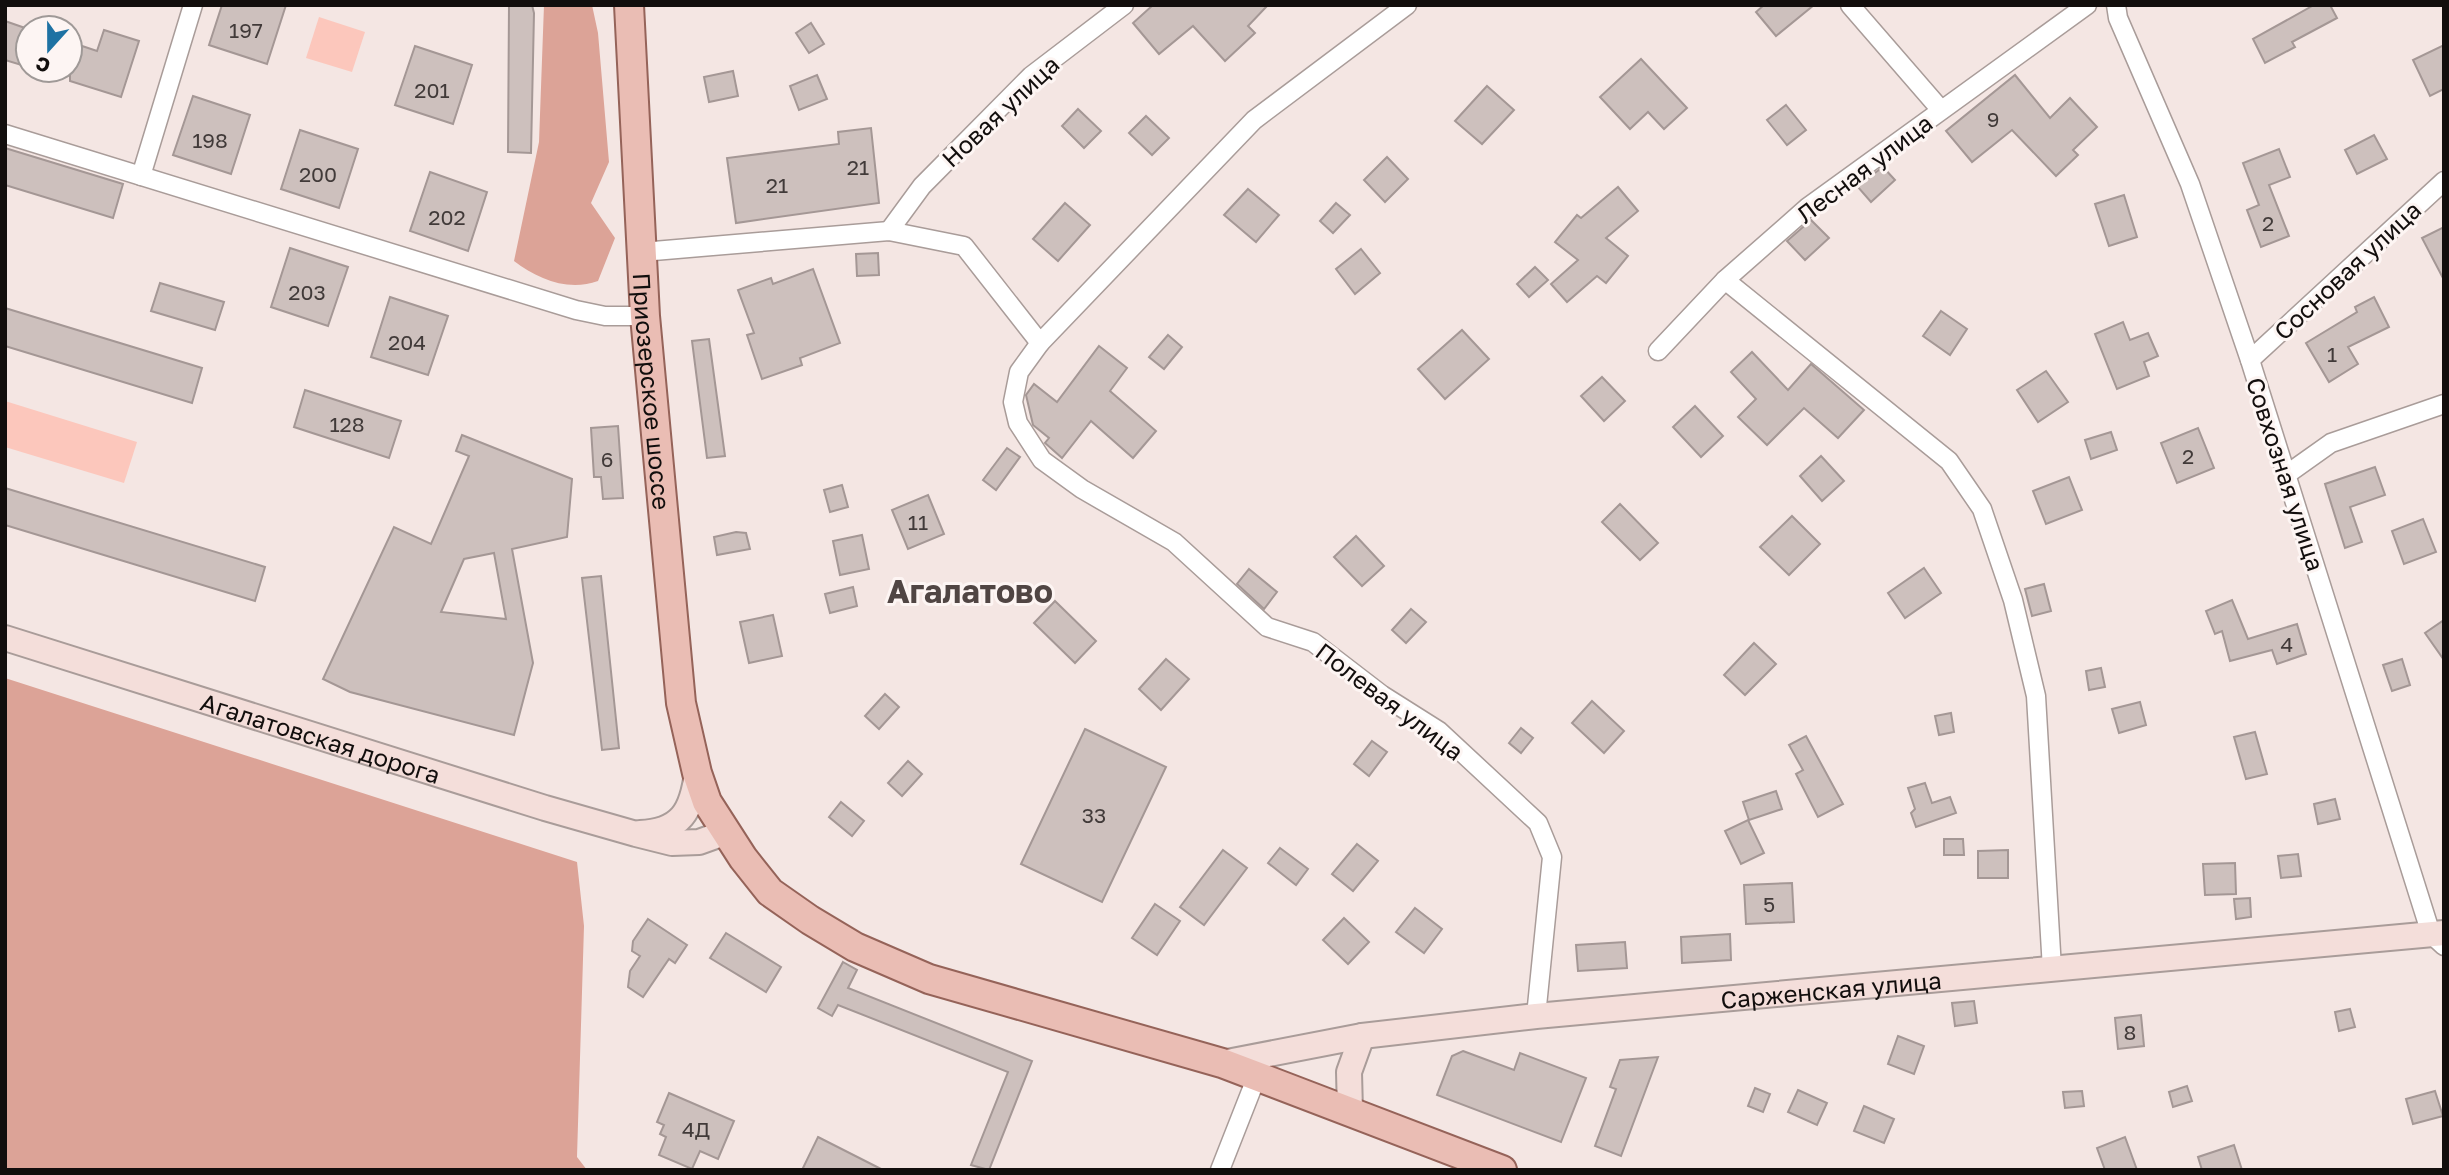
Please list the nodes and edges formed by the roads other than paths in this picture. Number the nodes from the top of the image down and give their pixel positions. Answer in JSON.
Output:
{"nodes":[{"id":1,"x":193,"y":5,"type":"edge"},
{"id":2,"x":629,"y":5,"type":"edge"},
{"id":3,"x":1124,"y":5,"type":"edge"},
{"id":4,"x":1407,"y":5,"type":"edge"},
{"id":5,"x":1850,"y":5,"type":"edge"},
{"id":6,"x":2087,"y":5,"type":"edge"},
{"id":7,"x":2116,"y":5,"type":"edge"},
{"id":8,"x":1941,"y":110,"type":"junction"},
{"id":9,"x":5,"y":134,"type":"edge"},
{"id":10,"x":141,"y":176,"type":"junction"},
{"id":11,"x":2444,"y":181,"type":"edge"},
{"id":12,"x":889,"y":231,"type":"junction"},
{"id":13,"x":642,"y":252,"type":"junction"},
{"id":14,"x":1725,"y":280,"type":"junction"},
{"id":15,"x":645,"y":316,"type":"junction"},
{"id":16,"x":1040,"y":343,"type":"junction"},
{"id":17,"x":1658,"y":351,"type":"dead end"},
{"id":18,"x":2250,"y":360,"type":"junction"},
{"id":19,"x":2444,"y":404,"type":"edge"},
{"id":20,"x":2286,"y":475,"type":"junction"},
{"id":21,"x":5,"y":638,"type":"edge"},
{"id":22,"x":696,"y":773,"type":"junction"},
{"id":23,"x":724,"y":833,"type":"junction"},
{"id":24,"x":636,"y":834,"type":"junction"},
{"id":25,"x":2440,"y":938,"type":"edge"},
{"id":26,"x":2052,"y":968,"type":"junction"},
{"id":27,"x":1536,"y":1016,"type":"junction"},
{"id":28,"x":1362,"y":1036,"type":"junction"},
{"id":29,"x":1222,"y":1063,"type":"junction"},
{"id":30,"x":1257,"y":1076,"type":"junction"},
{"id":31,"x":1350,"y":1111,"type":"junction"},
{"id":32,"x":1220,"y":1170,"type":"edge"},
{"id":33,"x":1502,"y":1170,"type":"edge"}],
"edges":[{"from":1,"to":10,"type":"street"},
{"from":2,"to":13,"type":"main road","name":"Приозерское шоссе"},
{"from":3,"to":12,"type":"street","name":"Новая улица"},
{"from":4,"to":16,"type":"street","name":"Полевая улица"},
{"from":5,"to":8,"type":"street"},
{"from":6,"to":8,"type":"street","name":"Лесная улица"},
{"from":7,"to":18,"type":"street","name":"Совхозная улица"},
{"from":8,"to":14,"type":"street","name":"Лесная улица"},
{"from":9,"to":10,"type":"street"},
{"from":10,"to":15,"type":"street"},
{"from":11,"to":18,"type":"street","name":"Сосновая улица"},
{"from":12,"to":13,"type":"street"},
{"from":12,"to":16,"type":"street"},
{"from":13,"to":15,"type":"main road","name":"Приозерское шоссе"},
{"from":14,"to":17,"type":"street","name":"Лесная улица"},
{"from":14,"to":26,"type":"street"},
{"from":15,"to":22,"type":"main road","name":"Приозерское шоссе"},
{"from":16,"to":27,"type":"street","name":"Полевая улица"},
{"from":18,"to":20,"type":"street","name":"Совхозная улица"},
{"from":19,"to":20,"type":"street"},
{"from":20,"to":25,"type":"street","name":"Совхозная улица"},
{"from":21,"to":24,"type":"main road","name":"Агалатовская дорога"},
{"from":22,"to":23,"type":"main road","name":"Приозерское шоссе"},
{"from":22,"to":24,"type":"main road"},
{"from":23,"to":24,"type":"main road","name":"Агалатовская дорога"},
{"from":23,"to":29,"type":"main road","name":"Приозерское шоссе"},
{"from":25,"to":26,"type":"main road","name":"Сарженская улица"},
{"from":26,"to":27,"type":"main road","name":"Сарженская улица"},
{"from":27,"to":28,"type":"main road","name":"Сарженская улица"},
{"from":28,"to":29,"type":"main road","name":"Сарженская улица"},
{"from":28,"to":31,"type":"main road"},
{"from":29,"to":30,"type":"main road"},
{"from":30,"to":31,"type":"main road"},
{"from":30,"to":32,"type":"street"},
{"from":31,"to":33,"type":"main road"}]}
